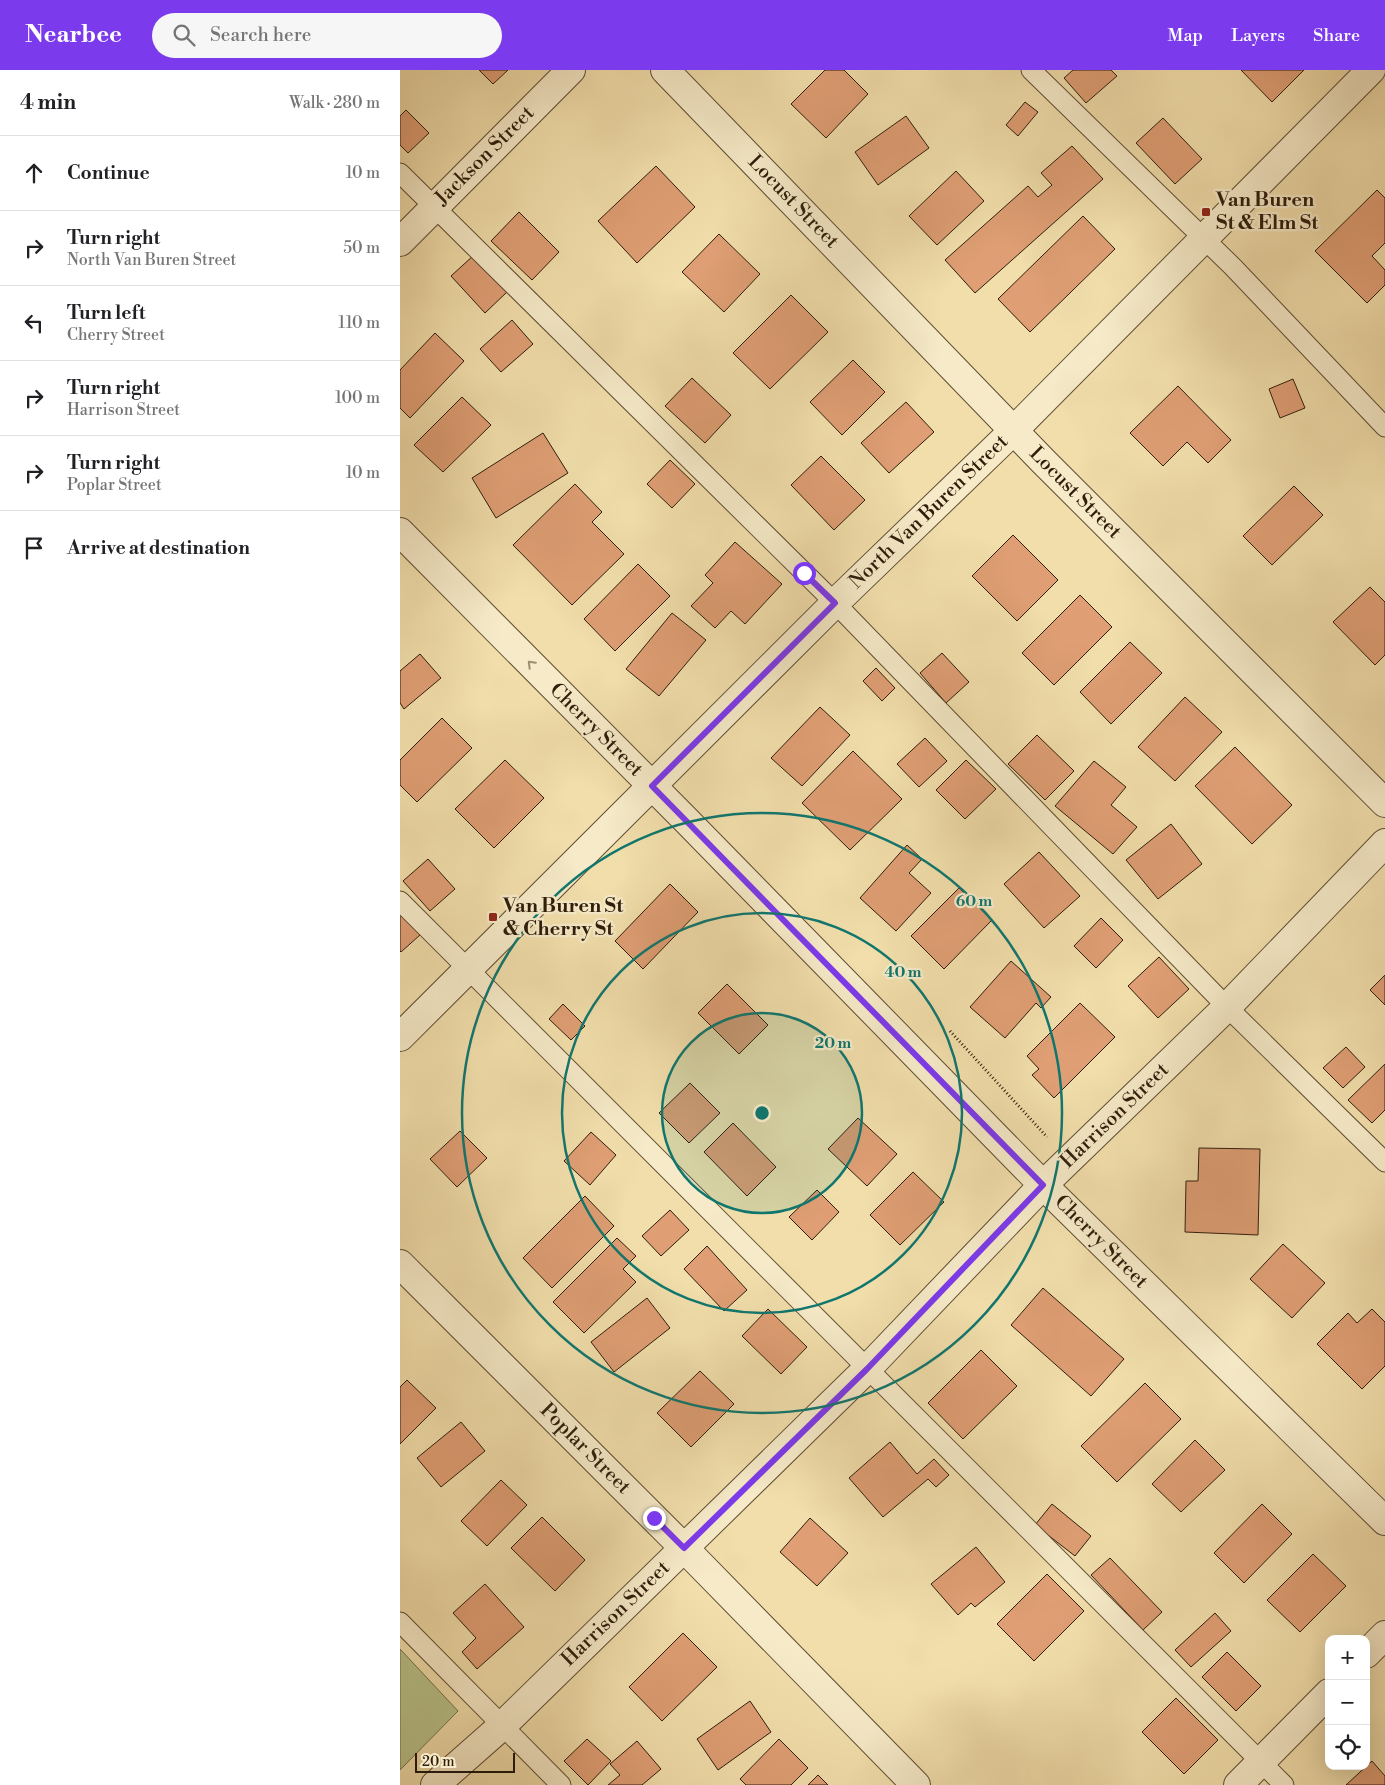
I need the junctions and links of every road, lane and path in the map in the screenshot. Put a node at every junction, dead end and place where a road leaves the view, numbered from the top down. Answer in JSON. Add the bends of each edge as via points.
{"nodes":[{"id":1,"x":571,"y":70,"type":"edge"},
{"id":2,"x":665,"y":70,"type":"edge"},
{"id":3,"x":1031,"y":70,"type":"edge"},
{"id":4,"x":1373,"y":70,"type":"edge"},
{"id":5,"x":1385,"y":79,"type":"edge"},
{"id":6,"x":400,"y":173,"type":"edge"},
{"id":7,"x":435,"y":207,"type":"junction"},
{"id":8,"x":1203,"y":238,"type":"junction"},
{"id":9,"x":400,"y":242,"type":"edge"},
{"id":10,"x":1385,"y":427,"type":"edge"},
{"id":11,"x":1013,"y":431,"type":"junction"},
{"id":12,"x":400,"y":532,"type":"edge"},
{"id":13,"x":835,"y":603,"type":"junction"},
{"id":14,"x":652,"y":786,"type":"junction"},
{"id":15,"x":1385,"y":803,"type":"edge"},
{"id":16,"x":1385,"y":843,"type":"edge"},
{"id":17,"x":400,"y":901,"type":"edge"},
{"id":18,"x":468,"y":968,"type":"junction"},
{"id":19,"x":1227,"y":1007,"type":"junction"},
{"id":20,"x":950,"y":1031,"type":"dead end"},
{"id":21,"x":400,"y":1037,"type":"edge"},
{"id":22,"x":1069,"y":1161,"type":"junction"},
{"id":23,"x":1385,"y":1162,"type":"edge"},
{"id":24,"x":1043,"y":1185,"type":"junction"},
{"id":25,"x":400,"y":1264,"type":"edge"},
{"id":26,"x":867,"y":1369,"type":"junction"},
{"id":27,"x":1385,"y":1521,"type":"edge"},
{"id":28,"x":684,"y":1548,"type":"junction"},
{"id":29,"x":400,"y":1622,"type":"edge"},
{"id":30,"x":1385,"y":1635,"type":"edge"},
{"id":31,"x":1370,"y":1650,"type":"edge"},
{"id":32,"x":1325,"y":1697,"type":"edge"},
{"id":33,"x":502,"y":1726,"type":"junction"},
{"id":34,"x":1261,"y":1762,"type":"junction"},
{"id":35,"x":435,"y":1785,"type":"edge"},
{"id":36,"x":561,"y":1785,"type":"edge"},
{"id":37,"x":916,"y":1785,"type":"edge"},
{"id":38,"x":1238,"y":1785,"type":"edge"},
{"id":39,"x":1284,"y":1785,"type":"edge"}],
"edges":[{"from":1,"to":7,"type":"street","name":"Jackson Street"},
{"from":2,"to":11,"type":"street","name":"Locust Street"},
{"from":3,"to":8,"type":"lane"},
{"from":4,"to":5,"type":"street"},
{"from":4,"to":8,"type":"street","name":"North Van Buren Street"},
{"from":6,"to":7,"type":"lane"},
{"from":7,"to":9,"type":"street","name":"Jackson Street"},
{"from":7,"to":13,"type":"lane"},
{"from":8,"to":10,"type":"lane"},
{"from":8,"to":11,"type":"street","name":"North Van Buren Street"},
{"from":11,"to":13,"type":"street","name":"North Van Buren Street"},
{"from":11,"to":15,"type":"street","name":"Locust Street"},
{"from":14,"to":12,"type":"street","name":"Cherry Street","one_way":true},
{"from":13,"to":14,"type":"street","name":"North Van Buren Street"},
{"from":13,"to":19,"type":"lane"},
{"from":14,"to":18,"type":"street","name":"North Van Buren Street"},
{"from":14,"to":24,"type":"street","name":"Cherry Street"},
{"from":16,"to":19,"type":"street","name":"Harrison Street"},
{"from":17,"to":18,"type":"lane"},
{"from":18,"to":21,"type":"street","name":"North Van Buren Street"},
{"from":18,"to":26,"type":"lane"},
{"from":19,"to":22,"type":"street","name":"Harrison Street"},
{"from":19,"to":23,"type":"lane"},
{"from":20,"to":22,"type":"path"},
{"from":22,"to":24,"type":"street","name":"Harrison Street"},
{"from":24,"to":26,"type":"street","name":"Harrison Street"},
{"from":24,"to":27,"type":"street","name":"Cherry Street"},
{"from":25,"to":28,"type":"street","name":"Poplar Street"},
{"from":26,"to":28,"type":"street","name":"Harrison Street"},
{"from":26,"to":34,"type":"lane"},
{"from":28,"to":33,"type":"street","name":"Harrison Street"},
{"from":28,"to":37,"type":"street","name":"Poplar Street"},
{"from":29,"to":33,"type":"lane"},
{"from":30,"to":31,"type":"street"},
{"from":32,"to":34,"type":"street"},
{"from":33,"to":35,"type":"street","name":"Harrison Street"},
{"from":33,"to":36,"type":"lane"},
{"from":34,"to":38,"type":"street"},
{"from":34,"to":39,"type":"lane"}]}
